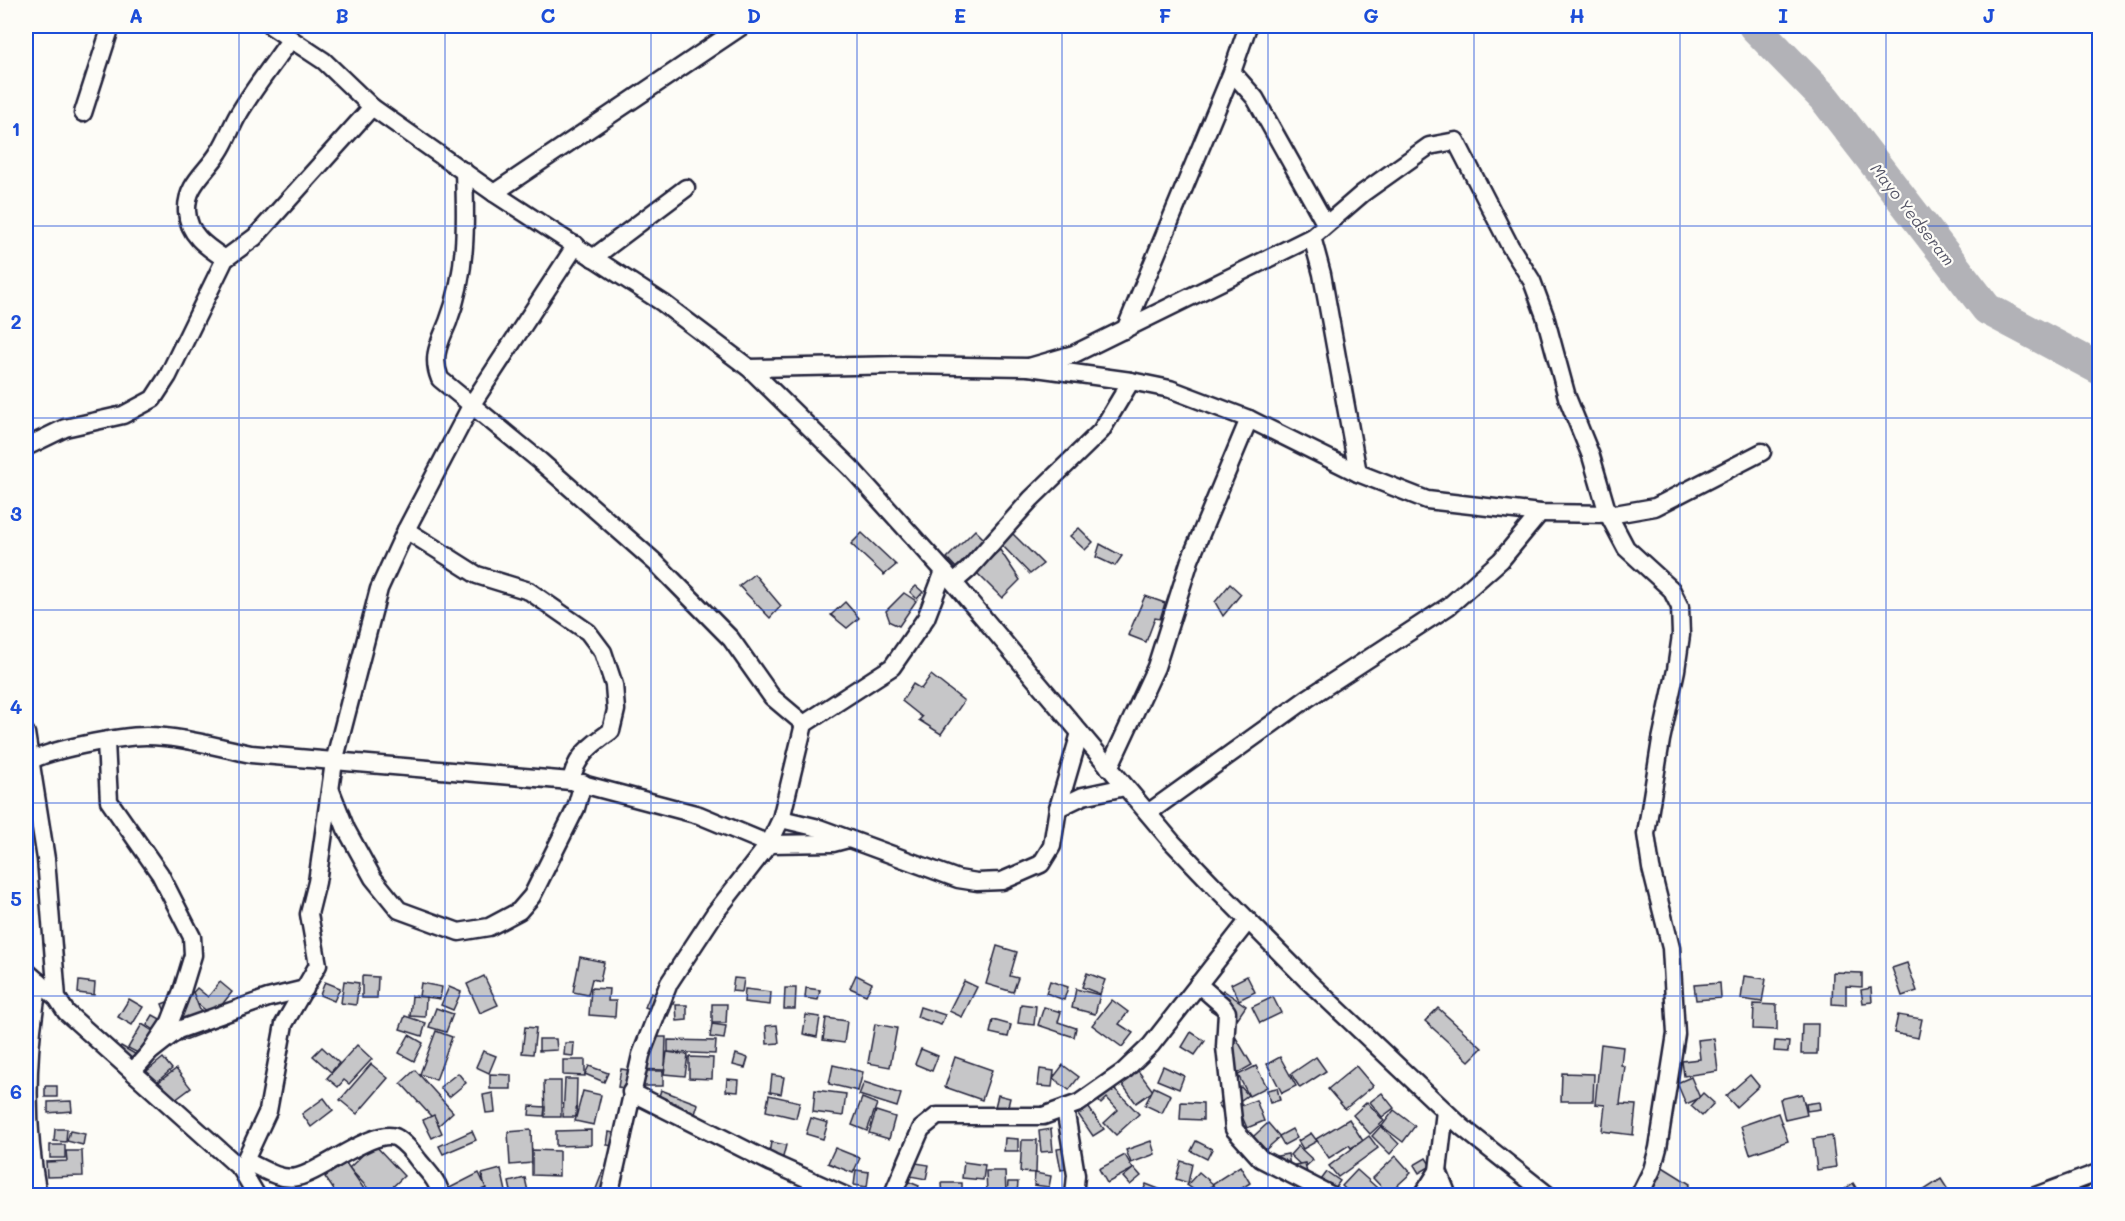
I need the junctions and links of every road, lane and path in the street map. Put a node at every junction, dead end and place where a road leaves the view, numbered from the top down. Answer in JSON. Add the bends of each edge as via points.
{"nodes":[{"id":1,"x":111,"y":26,"type":"edge"},
{"id":2,"x":271,"y":26,"type":"edge"},
{"id":3,"x":742,"y":26,"type":"edge"},
{"id":4,"x":1248,"y":26,"type":"edge"},
{"id":5,"x":291,"y":39,"type":"junction"},
{"id":6,"x":1232,"y":72,"type":"junction"},
{"id":7,"x":372,"y":107,"type":"junction"},
{"id":8,"x":83,"y":113,"type":"dead end"},
{"id":9,"x":464,"y":171,"type":"junction"},
{"id":10,"x":686,"y":188,"type":"dead end"},
{"id":11,"x":494,"y":193,"type":"junction"},
{"id":12,"x":1325,"y":223,"type":"junction"},
{"id":13,"x":1312,"y":237,"type":"junction"},
{"id":14,"x":576,"y":245,"type":"junction"},
{"id":15,"x":593,"y":258,"type":"junction"},
{"id":16,"x":225,"y":259,"type":"junction"},
{"id":17,"x":1125,"y":330,"type":"junction"},
{"id":18,"x":1029,"y":367,"type":"junction"},
{"id":19,"x":749,"y":368,"type":"junction"},
{"id":20,"x":1131,"y":381,"type":"junction"},
{"id":21,"x":472,"y":404,"type":"junction"},
{"id":22,"x":1249,"y":419,"type":"junction"},
{"id":23,"x":26,"y":447,"type":"edge"},
{"id":24,"x":1762,"y":452,"type":"dead end"},
{"id":25,"x":1358,"y":473,"type":"junction"},
{"id":26,"x":1540,"y":513,"type":"junction"},
{"id":27,"x":1608,"y":514,"type":"junction"},
{"id":28,"x":406,"y":530,"type":"junction"},
{"id":29,"x":949,"y":576,"type":"junction"},
{"id":30,"x":804,"y":724,"type":"junction"},
{"id":31,"x":26,"y":733,"type":"edge"},
{"id":32,"x":1080,"y":733,"type":"junction"},
{"id":33,"x":106,"y":742,"type":"junction"},
{"id":34,"x":28,"y":762,"type":"edge"},
{"id":35,"x":334,"y":762,"type":"junction"},
{"id":36,"x":1109,"y":768,"type":"junction"},
{"id":37,"x":577,"y":782,"type":"junction"},
{"id":38,"x":1125,"y":787,"type":"junction"},
{"id":39,"x":330,"y":790,"type":"junction"},
{"id":40,"x":1058,"y":808,"type":"junction"},
{"id":41,"x":1148,"y":813,"type":"junction"},
{"id":42,"x":781,"y":819,"type":"junction"},
{"id":43,"x":848,"y":839,"type":"junction"},
{"id":44,"x":769,"y":844,"type":"junction"},
{"id":45,"x":1248,"y":921,"type":"junction"},
{"id":46,"x":26,"y":970,"type":"edge"},
{"id":47,"x":39,"y":982,"type":"junction"},
{"id":48,"x":1198,"y":984,"type":"junction"},
{"id":49,"x":305,"y":989,"type":"junction"},
{"id":50,"x":57,"y":998,"type":"junction"},
{"id":51,"x":150,"y":1052,"type":"junction"},
{"id":52,"x":133,"y":1071,"type":"junction"},
{"id":53,"x":631,"y":1092,"type":"junction"},
{"id":54,"x":1065,"y":1108,"type":"junction"},
{"id":55,"x":1445,"y":1111,"type":"junction"},
{"id":56,"x":243,"y":1165,"type":"junction"},
{"id":57,"x":1438,"y":1171,"type":"junction"},
{"id":58,"x":2100,"y":1172,"type":"edge"},
{"id":59,"x":38,"y":1196,"type":"edge"},
{"id":60,"x":257,"y":1196,"type":"edge"},
{"id":61,"x":441,"y":1196,"type":"edge"},
{"id":62,"x":609,"y":1196,"type":"edge"},
{"id":63,"x":846,"y":1196,"type":"edge"},
{"id":64,"x":892,"y":1196,"type":"edge"},
{"id":65,"x":1074,"y":1196,"type":"edge"},
{"id":66,"x":1333,"y":1196,"type":"edge"},
{"id":67,"x":1422,"y":1196,"type":"edge"},
{"id":68,"x":1448,"y":1196,"type":"edge"},
{"id":69,"x":1549,"y":1196,"type":"edge"},
{"id":70,"x":1638,"y":1196,"type":"edge"},
{"id":71,"x":2036,"y":1196,"type":"edge"}],
"edges":[{"from":1,"to":8,"type":"street"},
{"from":2,"to":5,"type":"street"},
{"from":3,"to":11,"type":"street"},
{"from":4,"to":6,"type":"street"},
{"from":5,"to":7,"type":"street","via":[[324,61]]},
{"from":5,"to":16,"type":"street","via":[[238,116],[219,153],[196,179],[189,198],[191,230],[202,244]]},
{"from":6,"to":12,"type":"street","via":[[1255,98]]},
{"from":6,"to":17,"type":"street"},
{"from":7,"to":9,"type":"street"},
{"from":7,"to":16,"type":"street","via":[[255,237]]},
{"from":9,"to":11,"type":"street"},
{"from":9,"to":21,"type":"street","via":[[465,250],[457,293],[437,345],[435,366],[440,379]]},
{"from":10,"to":15,"type":"street"},
{"from":11,"to":14,"type":"street"},
{"from":12,"to":13,"type":"street"},
{"from":12,"to":27,"type":"street","via":[[1429,147],[1456,141],[1532,281]]},
{"from":13,"to":17,"type":"street"},
{"from":13,"to":25,"type":"street"},
{"from":14,"to":15,"type":"street"},
{"from":14,"to":21,"type":"street"},
{"from":15,"to":19,"type":"street","via":[[663,303]]},
{"from":16,"to":23,"type":"street","via":[[153,399],[123,415],[65,428]]},
{"from":17,"to":18,"type":"street","via":[[1074,354]]},
{"from":18,"to":19,"type":"street"},
{"from":18,"to":20,"type":"street"},
{"from":19,"to":29,"type":"street","via":[[851,468]]},
{"from":20,"to":22,"type":"street","via":[[1170,389]]},
{"from":20,"to":29,"type":"street","via":[[1101,431],[1046,483],[968,570]]},
{"from":21,"to":28,"type":"street"},
{"from":21,"to":30,"type":"street","via":[[656,563],[731,639],[772,697]]},
{"from":22,"to":25,"type":"street"},
{"from":22,"to":36,"type":"street","via":[[1190,560],[1156,667]]},
{"from":24,"to":27,"type":"street","via":[[1655,507]]},
{"from":25,"to":26,"type":"street","via":[[1427,500]]},
{"from":26,"to":27,"type":"street"},
{"from":26,"to":41,"type":"street","via":[[1501,560],[1449,606],[1308,698]]},
{"from":27,"to":70,"type":"street","via":[[1626,548],[1671,589],[1680,607],[1676,670],[1647,834],[1651,868],[1671,948],[1676,1035],[1658,1148]]},
{"from":28,"to":35,"type":"street","via":[[379,589]]},
{"from":28,"to":37,"type":"street","via":[[477,575],[529,591],[588,632],[603,652],[614,685],[616,710],[611,731],[583,752],[574,766]]},
{"from":29,"to":30,"type":"street","via":[[892,668]]},
{"from":29,"to":32,"type":"street"},
{"from":30,"to":42,"type":"street"},
{"from":31,"to":34,"type":"street"},
{"from":32,"to":36,"type":"street"},
{"from":32,"to":40,"type":"street"},
{"from":33,"to":34,"type":"street","via":[[68,748]]},
{"from":33,"to":35,"type":"street","via":[[146,736],[251,754]]},
{"from":33,"to":51,"type":"street","via":[[109,801],[160,874],[192,937],[193,955],[182,991],[170,1022]]},
{"from":34,"to":50,"type":"street","via":[[46,859]]},
{"from":35,"to":37,"type":"street"},
{"from":35,"to":39,"type":"street"},
{"from":36,"to":38,"type":"street"},
{"from":37,"to":39,"type":"street","via":[[576,808],[532,896],[519,911],[489,927],[459,932],[399,910],[373,878]]},
{"from":37,"to":44,"type":"street","via":[[699,815]]},
{"from":38,"to":40,"type":"street","via":[[1083,796]]},
{"from":38,"to":41,"type":"street"},
{"from":39,"to":49,"type":"street","via":[[309,914],[318,965]]},
{"from":40,"to":43,"type":"street","via":[[1052,846],[1041,864],[1002,881],[958,879]]},
{"from":41,"to":45,"type":"street"},
{"from":42,"to":43,"type":"street"},
{"from":42,"to":44,"type":"street"},
{"from":43,"to":44,"type":"street","via":[[833,843]]},
{"from":44,"to":53,"type":"street","via":[[715,913],[669,983]]},
{"from":45,"to":48,"type":"street"},
{"from":45,"to":55,"type":"street"},
{"from":46,"to":47,"type":"street"},
{"from":47,"to":50,"type":"street"},
{"from":47,"to":59,"type":"street","via":[[30,1029],[30,1118]]},
{"from":48,"to":54,"type":"street","via":[[1151,1045],[1123,1072],[1079,1103]]},
{"from":48,"to":66,"type":"street","via":[[1227,1012],[1225,1047],[1234,1129],[1261,1159]]},
{"from":49,"to":51,"type":"street","via":[[178,1030]]},
{"from":49,"to":56,"type":"street","via":[[284,1024],[268,1111]]},
{"from":50,"to":52,"type":"street","via":[[66,1012]]},
{"from":51,"to":52,"type":"street"},
{"from":52,"to":56,"type":"street"},
{"from":53,"to":62,"type":"street"},
{"from":53,"to":63,"type":"street"},
{"from":54,"to":64,"type":"street","via":[[1043,1116],[937,1116],[921,1129]]},
{"from":54,"to":65,"type":"street","via":[[1076,1175]]},
{"from":55,"to":57,"type":"street"},
{"from":55,"to":69,"type":"street"},
{"from":56,"to":60,"type":"street"},
{"from":56,"to":61,"type":"street","via":[[295,1178],[319,1170],[347,1151],[377,1138],[396,1137],[440,1187]]},
{"from":57,"to":67,"type":"street"},
{"from":57,"to":68,"type":"street"},
{"from":58,"to":71,"type":"street"}]}
